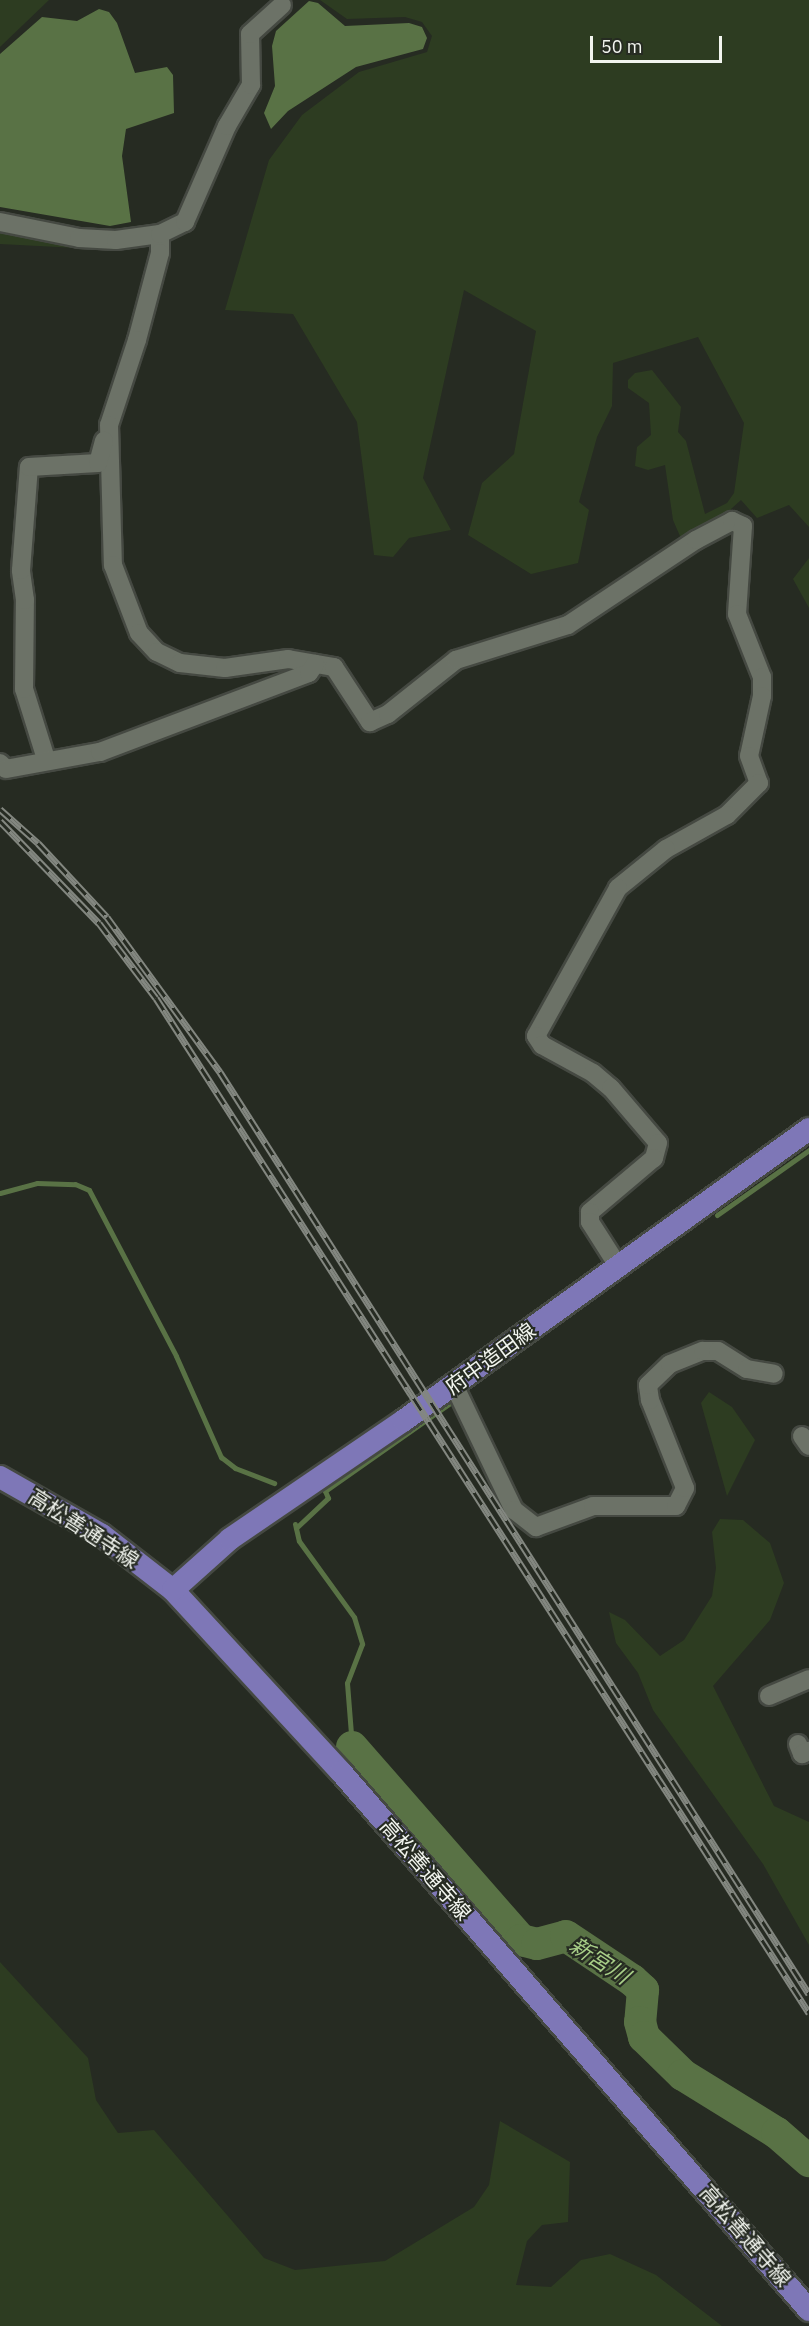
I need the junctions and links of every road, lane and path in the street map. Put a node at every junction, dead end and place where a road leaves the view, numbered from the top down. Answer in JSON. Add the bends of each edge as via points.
{"nodes":[{"id":1,"x":282,"y":5,"type":"dead end"},
{"id":2,"x":0,"y":222,"type":"edge"},
{"id":3,"x":160,"y":234,"type":"junction"},
{"id":4,"x":108,"y":425,"type":"junction"},
{"id":5,"x":315,"y":664,"type":"junction"},
{"id":6,"x":46,"y":759,"type":"junction"},
{"id":7,"x":0,"y":763,"type":"edge"},
{"id":8,"x":809,"y":1129,"type":"edge"},
{"id":9,"x":618,"y":1266,"type":"junction"},
{"id":10,"x":774,"y":1374,"type":"dead end"},
{"id":11,"x":454,"y":1385,"type":"junction"},
{"id":12,"x":0,"y":1477,"type":"edge"},
{"id":13,"x":173,"y":1590,"type":"junction"},
{"id":14,"x":809,"y":1679,"type":"edge"},
{"id":15,"x":769,"y":1696,"type":"dead end"},
{"id":16,"x":809,"y":2310,"type":"edge"}],
"edges":[{"from":1,"to":3,"type":"street","via":[[250,34],[251,85],[227,126],[185,222]]},
{"from":2,"to":3,"type":"street","via":[[79,238],[116,240]]},
{"from":3,"to":4,"type":"street","via":[[160,253],[137,340]]},
{"from":4,"to":5,"type":"street","via":[[112,565],[139,633],[157,652],[180,663],[225,668],[288,659]]},
{"from":4,"to":6,"type":"street","via":[[98,463],[29,468],[21,570],[25,600],[24,689]]},
{"from":5,"to":6,"type":"street","via":[[309,673],[100,752]]},
{"from":5,"to":9,"type":"street","via":[[334,667],[370,722],[387,714],[456,660],[568,625],[696,540],[732,521],[743,525],[737,614],[762,677],[762,696],[749,756],[759,783],[727,815],[666,849],[618,888],[536,1036],[542,1045],[593,1073],[611,1088],[658,1143],[654,1158],[590,1212],[590,1222]]},
{"from":6,"to":7,"type":"street","via":[[6,769]]},
{"from":8,"to":9,"type":"main road","name":"府中造田線"},
{"from":9,"to":11,"type":"main road","name":"府中造田線"},
{"from":10,"to":11,"type":"street","via":[[747,1369],[718,1351],[704,1351],[670,1364],[648,1385],[650,1400],[685,1488],[676,1506],[593,1506],[536,1527],[514,1510]]},
{"from":11,"to":13,"type":"main road","name":"府中造田線","via":[[230,1539]]},
{"from":12,"to":13,"type":"main road","name":"高松善通寺線","via":[[102,1535]]},
{"from":13,"to":16,"type":"main road","name":"高松善通寺線","via":[[340,1772]]},
{"from":14,"to":15,"type":"street"}]}
